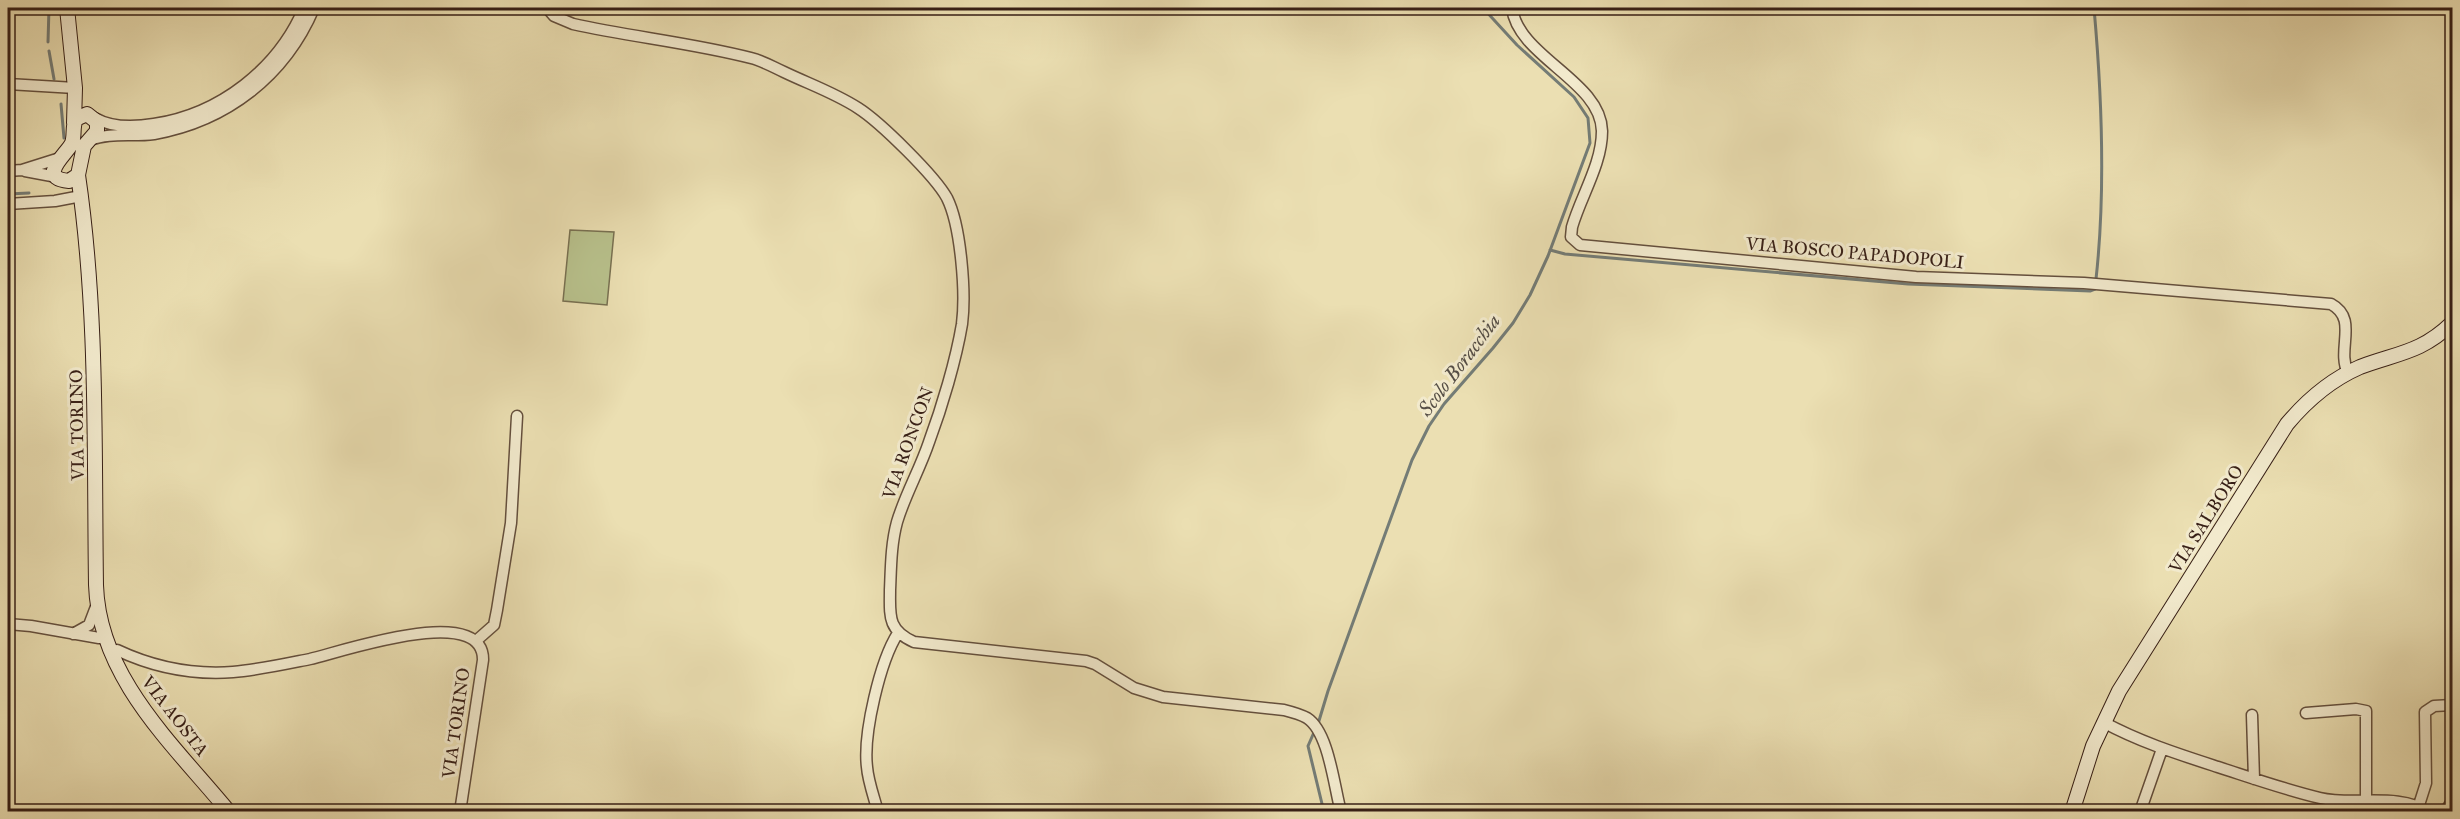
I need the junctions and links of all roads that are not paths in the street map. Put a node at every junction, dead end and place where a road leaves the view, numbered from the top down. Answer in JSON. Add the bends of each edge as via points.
{"nodes":[{"id":1,"x":67,"y":8,"type":"edge"},
{"id":2,"x":304,"y":8,"type":"edge"},
{"id":3,"x":314,"y":8,"type":"edge"},
{"id":4,"x":547,"y":8,"type":"edge"},
{"id":5,"x":1512,"y":8,"type":"edge"},
{"id":6,"x":8,"y":84,"type":"edge"},
{"id":7,"x":75,"y":88,"type":"junction"},
{"id":8,"x":93,"y":117,"type":"junction"},
{"id":9,"x":74,"y":123,"type":"junction"},
{"id":10,"x":89,"y":140,"type":"junction"},
{"id":11,"x":60,"y":158,"type":"junction"},
{"id":12,"x":22,"y":170,"type":"junction"},
{"id":13,"x":8,"y":171,"type":"edge"},
{"id":14,"x":78,"y":175,"type":"junction"},
{"id":15,"x":61,"y":179,"type":"junction"},
{"id":16,"x":76,"y":197,"type":"junction"},
{"id":17,"x":8,"y":204,"type":"edge"},
{"id":18,"x":84,"y":212,"type":"junction"},
{"id":19,"x":2452,"y":323,"type":"edge"},
{"id":20,"x":2348,"y":373,"type":"junction"},
{"id":21,"x":517,"y":416,"type":"dead end"},
{"id":22,"x":97,"y":604,"type":"junction"},
{"id":23,"x":8,"y":624,"type":"edge"},
{"id":24,"x":898,"y":633,"type":"junction"},
{"id":25,"x":70,"y":634,"type":"junction"},
{"id":26,"x":105,"y":637,"type":"junction"},
{"id":27,"x":477,"y":640,"type":"junction"},
{"id":28,"x":110,"y":652,"type":"junction"},
{"id":29,"x":2452,"y":705,"type":"edge"},
{"id":30,"x":2306,"y":713,"type":"dead end"},
{"id":31,"x":2252,"y":715,"type":"dead end"},
{"id":32,"x":2103,"y":722,"type":"junction"},
{"id":33,"x":2162,"y":749,"type":"junction"},
{"id":34,"x":2254,"y":779,"type":"junction"},
{"id":35,"x":2452,"y":801,"type":"edge"},
{"id":36,"x":2366,"y":802,"type":"junction"},
{"id":37,"x":2423,"y":808,"type":"edge"},
{"id":38,"x":229,"y":812,"type":"edge"},
{"id":39,"x":460,"y":812,"type":"edge"},
{"id":40,"x":878,"y":812,"type":"edge"},
{"id":41,"x":1341,"y":812,"type":"edge"},
{"id":42,"x":2072,"y":812,"type":"edge"},
{"id":43,"x":2140,"y":812,"type":"edge"},
{"id":44,"x":2445,"y":812,"type":"edge"}],
"edges":[{"from":1,"to":7,"type":"street"},
{"from":2,"to":8,"type":"street","via":[[284,44],[258,74],[230,97],[165,123],[125,126],[103,123]]},
{"from":3,"to":10,"type":"street","via":[[291,50],[265,80],[233,105],[210,118],[167,131]]},
{"from":4,"to":24,"type":"street","name":"VIA RONCON","via":[[554,16],[573,24],[753,58],[838,97],[881,125],[947,199],[960,255],[963,312],[931,436],[896,525],[890,620]]},
{"from":5,"to":20,"type":"street","name":"VIA BOSCO PAPADOPOLI","via":[[1515,22],[1525,36],[1584,93],[1599,117],[1602,128],[1596,162],[1572,227],[1571,237],[1580,245],[1916,277],[2084,283],[2331,304],[2345,316],[2343,356]]},
{"from":6,"to":7,"type":"street"},
{"from":7,"to":8,"type":"street"},
{"from":7,"to":9,"type":"street"},
{"from":8,"to":9,"type":"street","via":[[79,116]]},
{"from":8,"to":10,"type":"street","via":[[97,131]]},
{"from":9,"to":11,"type":"street","via":[[74,140]]},
{"from":10,"to":14,"type":"street","via":[[82,150]]},
{"from":11,"to":12,"type":"street"},
{"from":11,"to":15,"type":"street","via":[[55,165]]},
{"from":12,"to":13,"type":"street"},
{"from":12,"to":15,"type":"street"},
{"from":14,"to":15,"type":"street","via":[[73,180]]},
{"from":14,"to":18,"type":"street","name":"VIA TORINO"},
{"from":15,"to":16,"type":"street","name":"VIA TORINO"},
{"from":16,"to":17,"type":"street"},
{"from":16,"to":18,"type":"street","name":"VIA TORINO"},
{"from":18,"to":22,"type":"street","name":"VIA TORINO","via":[[94,338]]},
{"from":19,"to":20,"type":"street","name":"VIA SALBORO","via":[[2423,346]]},
{"from":20,"to":32,"type":"street","name":"VIA SALBORO","via":[[2323,388],[2287,424]]},
{"from":21,"to":27,"type":"street","via":[[512,514],[497,610],[494,625]]},
{"from":22,"to":25,"type":"street","via":[[89,625]]},
{"from":22,"to":26,"type":"street","name":"VIA TORINO"},
{"from":23,"to":25,"type":"street"},
{"from":24,"to":40,"type":"street","via":[[889,648],[867,738],[867,768]]},
{"from":24,"to":41,"type":"street","via":[[914,642],[1076,658],[1163,697],[1284,710],[1307,718],[1316,728]]},
{"from":25,"to":26,"type":"street"},
{"from":26,"to":28,"type":"street","name":"VIA AOSTA"},
{"from":27,"to":28,"type":"street","via":[[453,633],[418,633],[232,672],[180,670],[117,650]]},
{"from":27,"to":39,"type":"street","name":"VIA TORINO","via":[[483,660]]},
{"from":28,"to":38,"type":"street","name":"VIA AOSTA","via":[[141,706]]},
{"from":29,"to":37,"type":"street","via":[[2434,706],[2426,712]]},
{"from":30,"to":36,"type":"street","via":[[2366,711]]},
{"from":31,"to":34,"type":"street"},
{"from":32,"to":33,"type":"street"},
{"from":32,"to":42,"type":"street","name":"VIA SALBORO"},
{"from":33,"to":34,"type":"street"},
{"from":33,"to":43,"type":"street"},
{"from":34,"to":36,"type":"street","via":[[2321,798]]},
{"from":35,"to":44,"type":"street"},
{"from":36,"to":37,"type":"street","via":[[2408,802]]}]}
